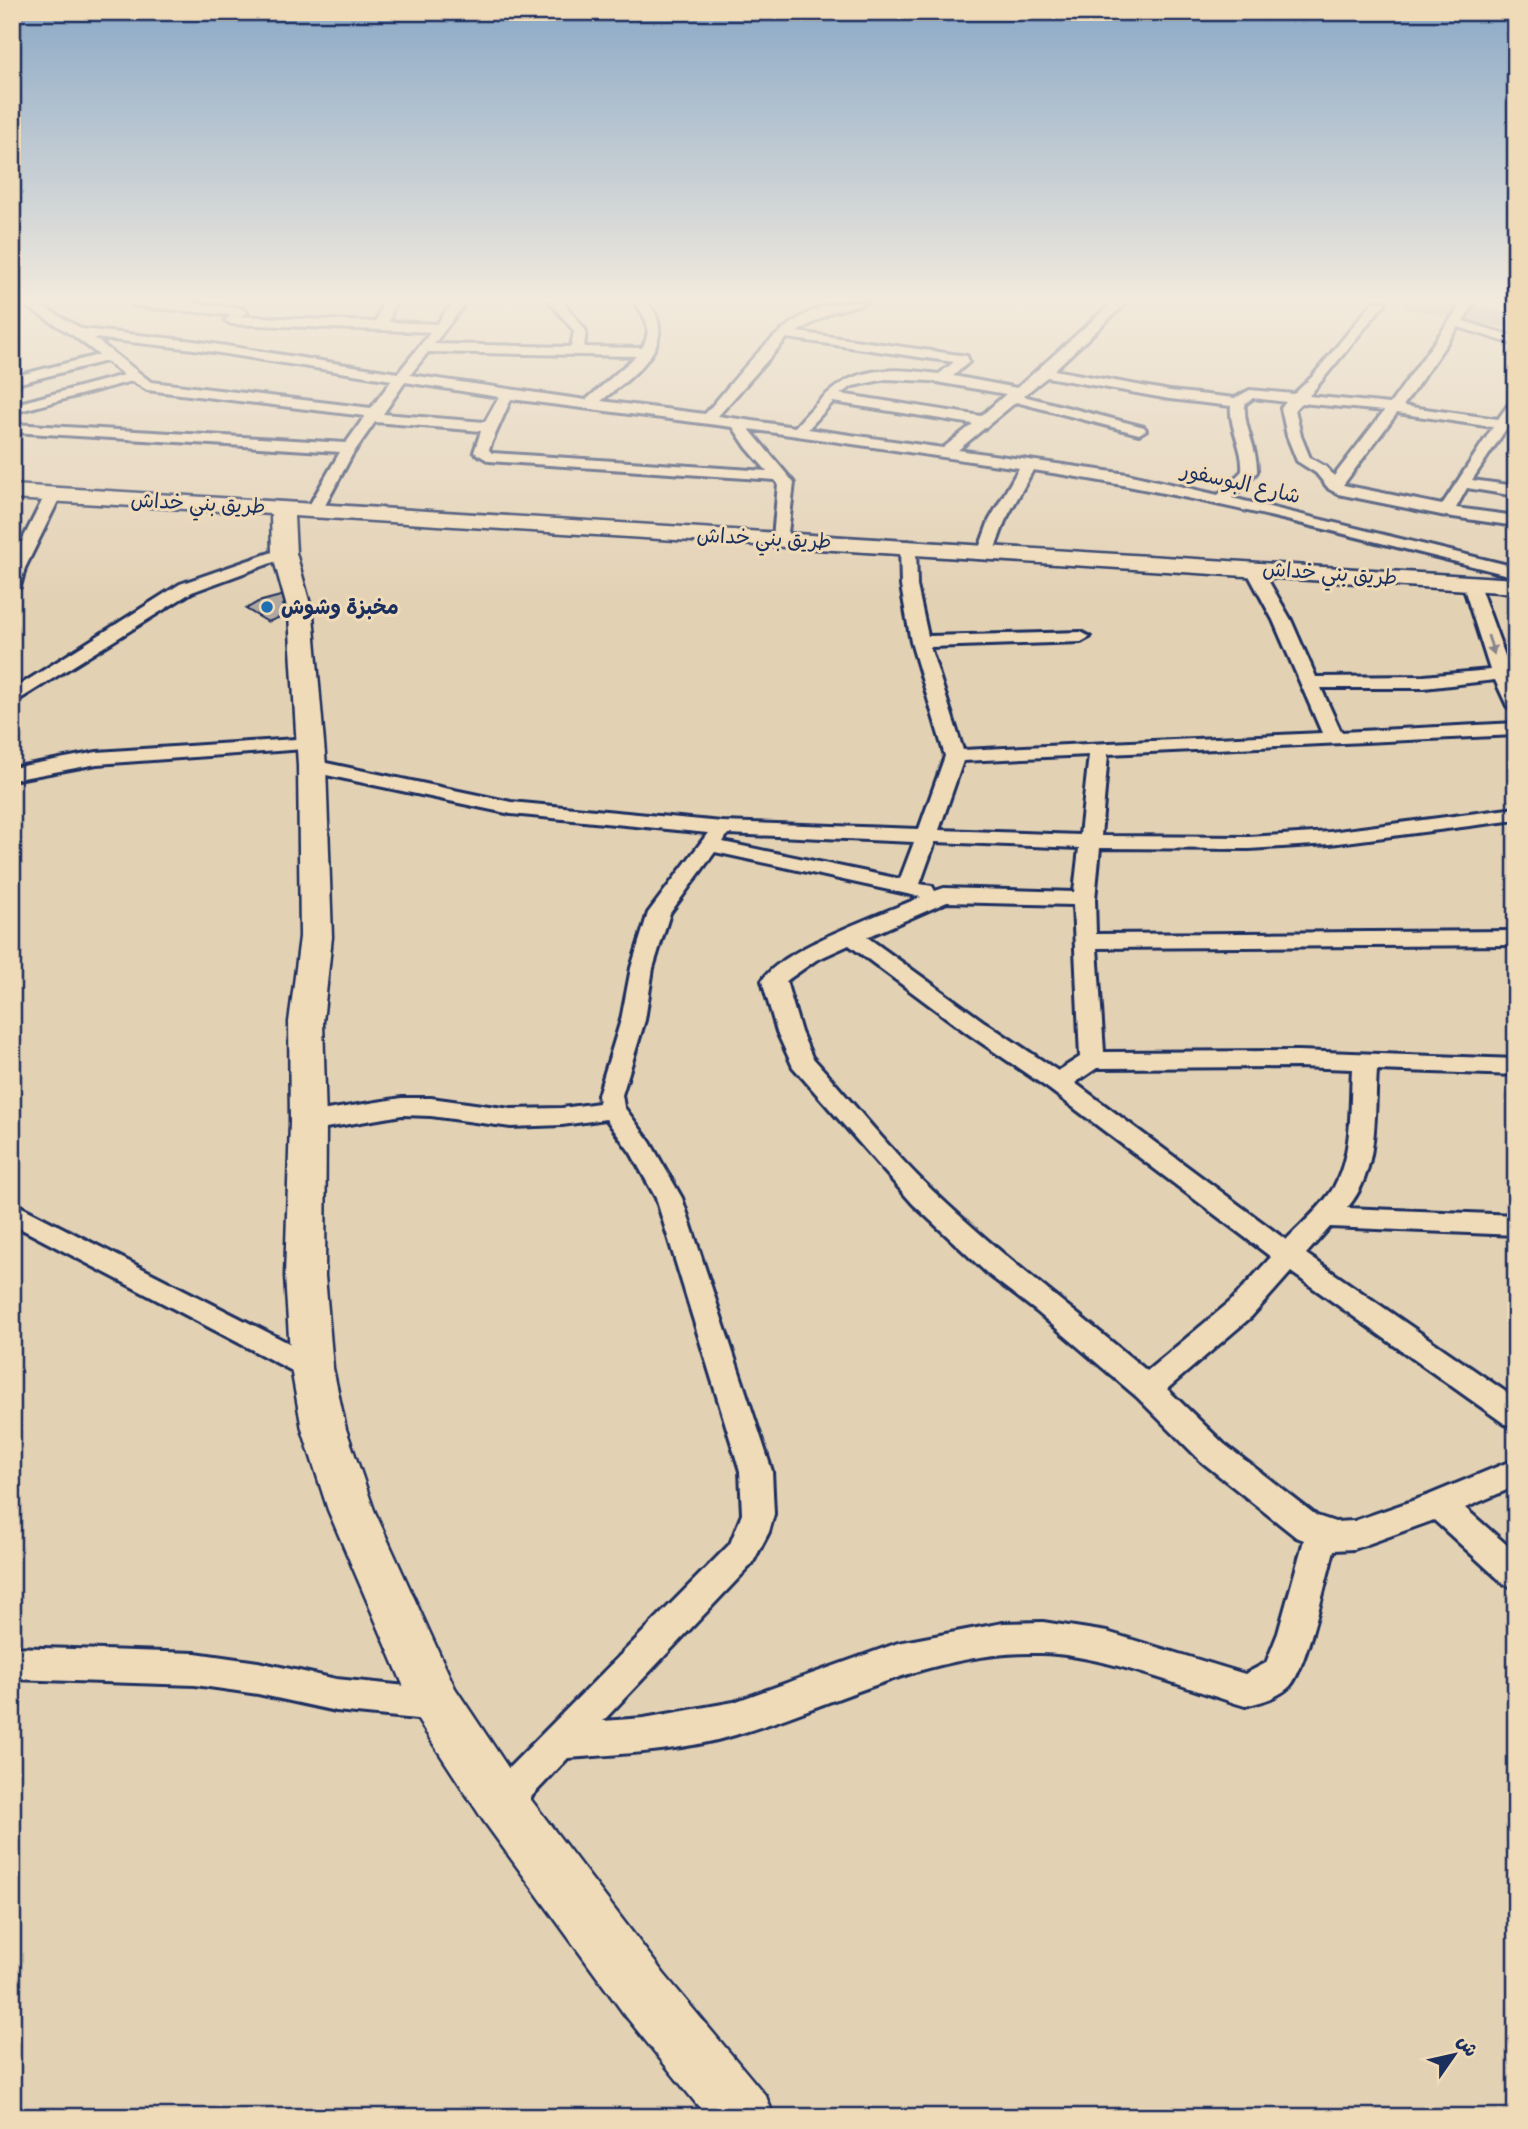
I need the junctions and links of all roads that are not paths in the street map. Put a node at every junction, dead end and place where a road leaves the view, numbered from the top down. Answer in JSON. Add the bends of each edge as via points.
{"nodes":[{"id":1,"x":40,"y":401,"type":"edge"},
{"id":2,"x":263,"y":401,"type":"edge"},
{"id":3,"x":384,"y":401,"type":"edge"},
{"id":4,"x":503,"y":401,"type":"edge"},
{"id":5,"x":602,"y":401,"type":"edge"},
{"id":6,"x":724,"y":401,"type":"edge"},
{"id":7,"x":826,"y":401,"type":"edge"},
{"id":8,"x":858,"y":401,"type":"edge"},
{"id":9,"x":1007,"y":401,"type":"edge"},
{"id":10,"x":1038,"y":401,"type":"edge"},
{"id":11,"x":1218,"y":401,"type":"edge"},
{"id":12,"x":1242,"y":401,"type":"edge"},
{"id":13,"x":1293,"y":401,"type":"edge"},
{"id":14,"x":1329,"y":401,"type":"edge"},
{"id":15,"x":1397,"y":401,"type":"edge"},
{"id":16,"x":1238,"y":404,"type":"junction"},
{"id":17,"x":1516,"y":404,"type":"edge"},
{"id":18,"x":1391,"y":408,"type":"junction"},
{"id":19,"x":12,"y":409,"type":"edge"},
{"id":20,"x":374,"y":415,"type":"junction"},
{"id":21,"x":708,"y":419,"type":"junction"},
{"id":22,"x":983,"y":421,"type":"junction"},
{"id":23,"x":738,"y":423,"type":"junction"},
{"id":24,"x":1509,"y":425,"type":"edge"},
{"id":25,"x":489,"y":427,"type":"junction"},
{"id":26,"x":12,"y":428,"type":"edge"},
{"id":27,"x":1139,"y":430,"type":"dead end"},
{"id":28,"x":798,"y":432,"type":"junction"},
{"id":29,"x":352,"y":448,"type":"junction"},
{"id":30,"x":947,"y":452,"type":"junction"},
{"id":31,"x":1029,"y":464,"type":"junction"},
{"id":32,"x":781,"y":476,"type":"junction"},
{"id":33,"x":1462,"y":483,"type":"junction"},
{"id":34,"x":1334,"y":486,"type":"junction"},
{"id":35,"x":1516,"y":491,"type":"edge"},
{"id":36,"x":12,"y":492,"type":"edge"},
{"id":37,"x":52,"y":495,"type":"junction"},
{"id":38,"x":1222,"y":500,"type":"junction"},
{"id":39,"x":298,"y":510,"type":"junction"},
{"id":40,"x":1446,"y":511,"type":"junction"},
{"id":41,"x":1516,"y":521,"type":"edge"},
{"id":42,"x":780,"y":538,"type":"junction"},
{"id":43,"x":908,"y":546,"type":"junction"},
{"id":44,"x":986,"y":551,"type":"junction"},
{"id":45,"x":284,"y":553,"type":"junction"},
{"id":46,"x":15,"y":568,"type":"edge"},
{"id":47,"x":1253,"y":568,"type":"junction"},
{"id":48,"x":1516,"y":572,"type":"edge"},
{"id":49,"x":1470,"y":582,"type":"junction"},
{"id":50,"x":1516,"y":586,"type":"edge"},
{"id":51,"x":12,"y":587,"type":"edge"},
{"id":52,"x":1081,"y":637,"type":"dead end"},
{"id":53,"x":920,"y":642,"type":"junction"},
{"id":54,"x":1500,"y":674,"type":"junction"},
{"id":55,"x":1312,"y":683,"type":"junction"},
{"id":56,"x":12,"y":698,"type":"edge"},
{"id":57,"x":1516,"y":706,"type":"edge"},
{"id":58,"x":1516,"y":729,"type":"edge"},
{"id":59,"x":1334,"y":738,"type":"junction"},
{"id":60,"x":1098,"y":749,"type":"junction"},
{"id":61,"x":312,"y":755,"type":"junction"},
{"id":62,"x":955,"y":756,"type":"junction"},
{"id":63,"x":12,"y":774,"type":"edge"},
{"id":64,"x":1516,"y":814,"type":"edge"},
{"id":65,"x":929,"y":834,"type":"junction"},
{"id":66,"x":715,"y":837,"type":"junction"},
{"id":67,"x":1091,"y":842,"type":"junction"},
{"id":68,"x":908,"y":888,"type":"junction"},
{"id":69,"x":944,"y":895,"type":"junction"},
{"id":70,"x":1084,"y":899,"type":"junction"},
{"id":71,"x":852,"y":936,"type":"junction"},
{"id":72,"x":1516,"y":938,"type":"edge"},
{"id":73,"x":1085,"y":941,"type":"junction"},
{"id":74,"x":1092,"y":1060,"type":"junction"},
{"id":75,"x":1365,"y":1063,"type":"junction"},
{"id":76,"x":1516,"y":1067,"type":"edge"},
{"id":77,"x":1058,"y":1083,"type":"junction"},
{"id":78,"x":612,"y":1109,"type":"junction"},
{"id":79,"x":308,"y":1122,"type":"junction"},
{"id":80,"x":12,"y":1212,"type":"edge"},
{"id":81,"x":1326,"y":1217,"type":"junction"},
{"id":82,"x":1516,"y":1225,"type":"edge"},
{"id":83,"x":1288,"y":1256,"type":"junction"},
{"id":84,"x":312,"y":1368,"type":"junction"},
{"id":85,"x":1147,"y":1388,"type":"junction"},
{"id":86,"x":1516,"y":1415,"type":"edge"},
{"id":87,"x":1516,"y":1472,"type":"edge"},
{"id":88,"x":1439,"y":1505,"type":"junction"},
{"id":89,"x":1322,"y":1534,"type":"junction"},
{"id":90,"x":1516,"y":1574,"type":"edge"},
{"id":91,"x":12,"y":1663,"type":"edge"},
{"id":92,"x":438,"y":1705,"type":"junction"},
{"id":93,"x":559,"y":1742,"type":"junction"},
{"id":94,"x":501,"y":1802,"type":"junction"},
{"id":95,"x":745,"y":2117,"type":"edge"}],
"edges":[{"from":1,"to":19,"type":"street"},
{"from":2,"to":20,"type":"street"},
{"from":3,"to":20,"type":"street"},
{"from":4,"to":25,"type":"street"},
{"from":5,"to":21,"type":"street","name":"شارع البوسفور"},
{"from":6,"to":21,"type":"street"},
{"from":7,"to":28,"type":"street"},
{"from":8,"to":22,"type":"street"},
{"from":9,"to":22,"type":"street"},
{"from":10,"to":27,"type":"street"},
{"from":11,"to":16,"type":"street"},
{"from":12,"to":16,"type":"street"},
{"from":13,"to":34,"type":"street","via":[[1288,412],[1300,453]]},
{"from":14,"to":18,"type":"street"},
{"from":15,"to":18,"type":"street"},
{"from":16,"to":38,"type":"street","via":[[1236,422],[1251,466]]},
{"from":17,"to":24,"type":"street"},
{"from":18,"to":24,"type":"street"},
{"from":18,"to":34,"type":"street"},
{"from":20,"to":25,"type":"street"},
{"from":20,"to":29,"type":"street"},
{"from":21,"to":23,"type":"street","name":"شارع البوسفور"},
{"from":22,"to":30,"type":"street"},
{"from":23,"to":28,"type":"street","name":"شارع البوسفور"},
{"from":23,"to":32,"type":"street"},
{"from":24,"to":33,"type":"street"},
{"from":25,"to":32,"type":"street","via":[[481,452],[489,457]]},
{"from":26,"to":29,"type":"street"},
{"from":28,"to":30,"type":"street","name":"شارع البوسفور"},
{"from":29,"to":39,"type":"street","via":[[324,489]]},
{"from":30,"to":31,"type":"street","name":"شارع البوسفور"},
{"from":31,"to":38,"type":"street","name":"شارع البوسفور"},
{"from":31,"to":44,"type":"street"},
{"from":32,"to":42,"type":"street","via":[[786,488]]},
{"from":33,"to":35,"type":"street"},
{"from":33,"to":40,"type":"street"},
{"from":34,"to":40,"type":"street"},
{"from":36,"to":37,"type":"street","name":"طريق بني خداش"},
{"from":37,"to":39,"type":"street","name":"طريق بني خداش"},
{"from":37,"to":46,"type":"street"},
{"from":38,"to":48,"type":"street","name":"شارع البوسفور"},
{"from":39,"to":42,"type":"street","name":"طريق بني خداش"},
{"from":39,"to":45,"type":"street","via":[[281,533]]},
{"from":40,"to":41,"type":"street"},
{"from":42,"to":43,"type":"street","name":"طريق بني خداش"},
{"from":43,"to":44,"type":"street","name":"طريق بني خداش"},
{"from":43,"to":53,"type":"street","via":[[909,586]]},
{"from":44,"to":47,"type":"street","name":"طريق بني خداش"},
{"from":45,"to":56,"type":"street","via":[[186,588]]},
{"from":45,"to":61,"type":"street","via":[[301,615]]},
{"from":46,"to":51,"type":"street"},
{"from":47,"to":49,"type":"street","name":"طريق بني خداش"},
{"from":47,"to":55,"type":"street"},
{"from":49,"to":50,"type":"street","name":"طريق بني خداش"},
{"from":49,"to":54,"type":"street","one_way":true},
{"from":52,"to":53,"type":"street"},
{"from":53,"to":62,"type":"street"},
{"from":54,"to":55,"type":"street","via":[[1424,682]]},
{"from":54,"to":57,"type":"street"},
{"from":55,"to":59,"type":"street"},
{"from":58,"to":59,"type":"street"},
{"from":59,"to":60,"type":"street"},
{"from":60,"to":62,"type":"street"},
{"from":60,"to":67,"type":"street"},
{"from":61,"to":63,"type":"street","via":[[97,758]]},
{"from":61,"to":66,"type":"street","via":[[511,808]]},
{"from":61,"to":79,"type":"street","via":[[316,937],[306,1022]]},
{"from":62,"to":65,"type":"street"},
{"from":64,"to":67,"type":"street","via":[[1330,838]]},
{"from":65,"to":66,"type":"street"},
{"from":65,"to":67,"type":"street"},
{"from":65,"to":68,"type":"street"},
{"from":66,"to":68,"type":"street"},
{"from":66,"to":78,"type":"street","via":[[667,901],[652,931],[633,1020],[610,1096]]},
{"from":67,"to":70,"type":"street"},
{"from":68,"to":69,"type":"street"},
{"from":69,"to":70,"type":"street"},
{"from":69,"to":71,"type":"street"},
{"from":70,"to":73,"type":"street"},
{"from":71,"to":77,"type":"street"},
{"from":71,"to":85,"type":"street","via":[[808,955],[774,981],[781,1012],[802,1061],[922,1197],[999,1268]]},
{"from":72,"to":73,"type":"street"},
{"from":73,"to":74,"type":"street"},
{"from":74,"to":75,"type":"street"},
{"from":74,"to":77,"type":"street"},
{"from":75,"to":76,"type":"street"},
{"from":75,"to":81,"type":"street","via":[[1358,1161],[1344,1194]]},
{"from":77,"to":83,"type":"street"},
{"from":78,"to":79,"type":"street","via":[[579,1116],[516,1118],[410,1105]]},
{"from":78,"to":93,"type":"street","via":[[669,1198],[756,1471],[757,1526],[741,1554]]},
{"from":79,"to":84,"type":"street","via":[[305,1276]]},
{"from":80,"to":84,"type":"street"},
{"from":81,"to":82,"type":"street"},
{"from":81,"to":83,"type":"street"},
{"from":83,"to":85,"type":"street","via":[[1241,1309]]},
{"from":83,"to":86,"type":"street"},
{"from":84,"to":92,"type":"street","via":[[324,1429],[351,1510]]},
{"from":85,"to":89,"type":"street","via":[[1213,1453]]},
{"from":87,"to":88,"type":"street"},
{"from":88,"to":89,"type":"street","via":[[1354,1535]]},
{"from":88,"to":90,"type":"street"},
{"from":89,"to":93,"type":"street","via":[[1279,1674],[1261,1686],[1245,1690],[1107,1648],[1043,1637],[1003,1638],[898,1659],[734,1720],[644,1735]]},
{"from":91,"to":92,"type":"street","via":[[195,1669],[336,1695]]},
{"from":92,"to":94,"type":"street"},
{"from":93,"to":94,"type":"street"},
{"from":94,"to":95,"type":"street","via":[[644,1994]]}]}
